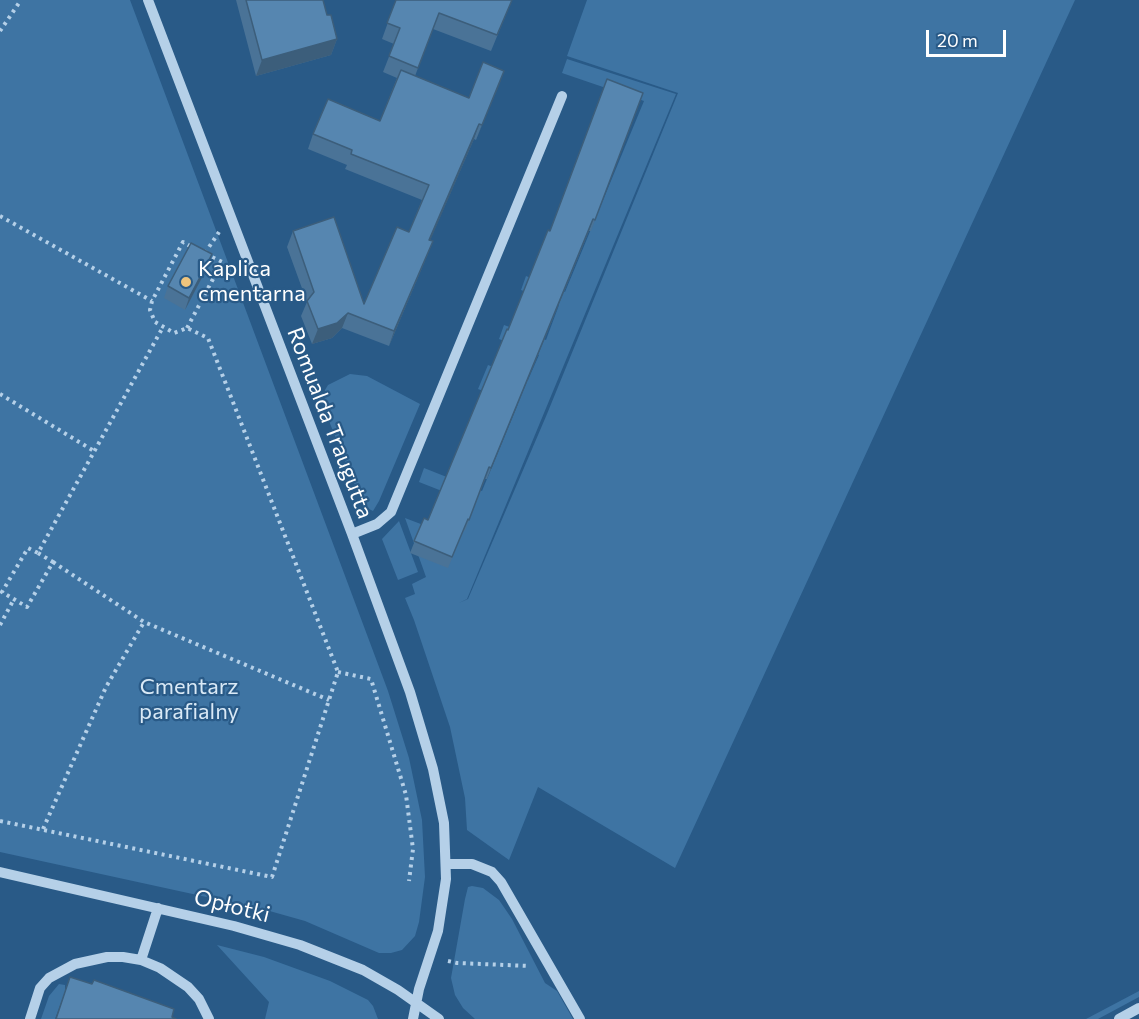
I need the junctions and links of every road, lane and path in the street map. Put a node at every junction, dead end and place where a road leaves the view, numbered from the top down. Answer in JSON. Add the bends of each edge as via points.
{"nodes":[{"id":1,"x":21,"y":0,"type":"edge"},
{"id":2,"x":148,"y":0,"type":"edge"},
{"id":3,"x":0,"y":31,"type":"edge"},
{"id":4,"x":562,"y":96,"type":"dead end"},
{"id":5,"x":0,"y":216,"type":"edge"},
{"id":6,"x":217,"y":232,"type":"dead end"},
{"id":7,"x":205,"y":254,"type":"junction"},
{"id":8,"x":152,"y":301,"type":"junction"},
{"id":9,"x":163,"y":327,"type":"junction"},
{"id":10,"x":187,"y":328,"type":"junction"},
{"id":11,"x":0,"y":394,"type":"edge"},
{"id":12,"x":94,"y":452,"type":"junction"},
{"id":13,"x":352,"y":534,"type":"junction"},
{"id":14,"x":38,"y":553,"type":"junction"},
{"id":15,"x":53,"y":562,"type":"junction"},
{"id":16,"x":14,"y":599,"type":"junction"},
{"id":17,"x":144,"y":622,"type":"junction"},
{"id":18,"x":0,"y":625,"type":"edge"},
{"id":19,"x":338,"y":672,"type":"junction"},
{"id":20,"x":329,"y":700,"type":"junction"},
{"id":21,"x":0,"y":821,"type":"edge"},
{"id":22,"x":43,"y":830,"type":"junction"},
{"id":23,"x":447,"y":864,"type":"junction"},
{"id":24,"x":0,"y":872,"type":"edge"},
{"id":25,"x":409,"y":881,"type":"dead end"},
{"id":26,"x":158,"y":908,"type":"junction"},
{"id":27,"x":141,"y":960,"type":"junction"},
{"id":28,"x":448,"y":961,"type":"dead end"},
{"id":29,"x":548,"y":963,"type":"junction"},
{"id":30,"x":415,"y":1002,"type":"junction"},
{"id":31,"x":1139,"y":1008,"type":"edge"},
{"id":32,"x":30,"y":1019,"type":"edge"},
{"id":33,"x":210,"y":1019,"type":"edge"},
{"id":34,"x":413,"y":1019,"type":"edge"},
{"id":35,"x":439,"y":1019,"type":"edge"},
{"id":36,"x":580,"y":1019,"type":"edge"},
{"id":37,"x":1119,"y":1019,"type":"edge"}],
"edges":[{"from":1,"to":3,"type":"path"},
{"from":2,"to":13,"type":"street","name":"Romualda Traugutta"},
{"from":4,"to":13,"type":"street","via":[[391,512],[377,524]]},
{"from":5,"to":8,"type":"path"},
{"from":6,"to":7,"type":"path"},
{"from":7,"to":8,"type":"path","via":[[183,242]]},
{"from":7,"to":10,"type":"path","via":[[222,262]]},
{"from":8,"to":9,"type":"path","via":[[150,310],[155,322]]},
{"from":9,"to":10,"type":"path","via":[[174,333]]},
{"from":9,"to":12,"type":"path"},
{"from":10,"to":19,"type":"path","via":[[208,338]]},
{"from":11,"to":12,"type":"path"},
{"from":12,"to":14,"type":"path"},
{"from":13,"to":23,"type":"street","name":"Romualda Traugutta","via":[[426,739],[440,796]]},
{"from":14,"to":15,"type":"path"},
{"from":14,"to":16,"type":"path","via":[[28,548],[2,592]]},
{"from":15,"to":16,"type":"path","via":[[27,607]]},
{"from":15,"to":17,"type":"path"},
{"from":16,"to":18,"type":"path"},
{"from":17,"to":20,"type":"path"},
{"from":17,"to":22,"type":"path","via":[[106,687]]},
{"from":19,"to":20,"type":"path"},
{"from":19,"to":25,"type":"path","via":[[371,679],[406,795],[413,849]]},
{"from":20,"to":22,"type":"path","via":[[272,877]]},
{"from":21,"to":22,"type":"path"},
{"from":23,"to":29,"type":"street","via":[[472,864],[492,873],[508,893]]},
{"from":23,"to":30,"type":"street","name":"Romualda Traugutta","via":[[438,931]]},
{"from":24,"to":26,"type":"street","name":"Opłotki"},
{"from":26,"to":27,"type":"street"},
{"from":26,"to":30,"type":"street","name":"Opłotki","via":[[300,945],[363,970]]},
{"from":27,"to":32,"type":"street","via":[[107,957],[75,964],[49,978],[40,988]]},
{"from":27,"to":33,"type":"street","via":[[188,987]]},
{"from":28,"to":29,"type":"path","via":[[531,966]]},
{"from":29,"to":36,"type":"street"},
{"from":30,"to":34,"type":"street","name":"Romualda Traugutta"},
{"from":30,"to":35,"type":"street","name":"Opłotki"},
{"from":31,"to":37,"type":"street"}]}
